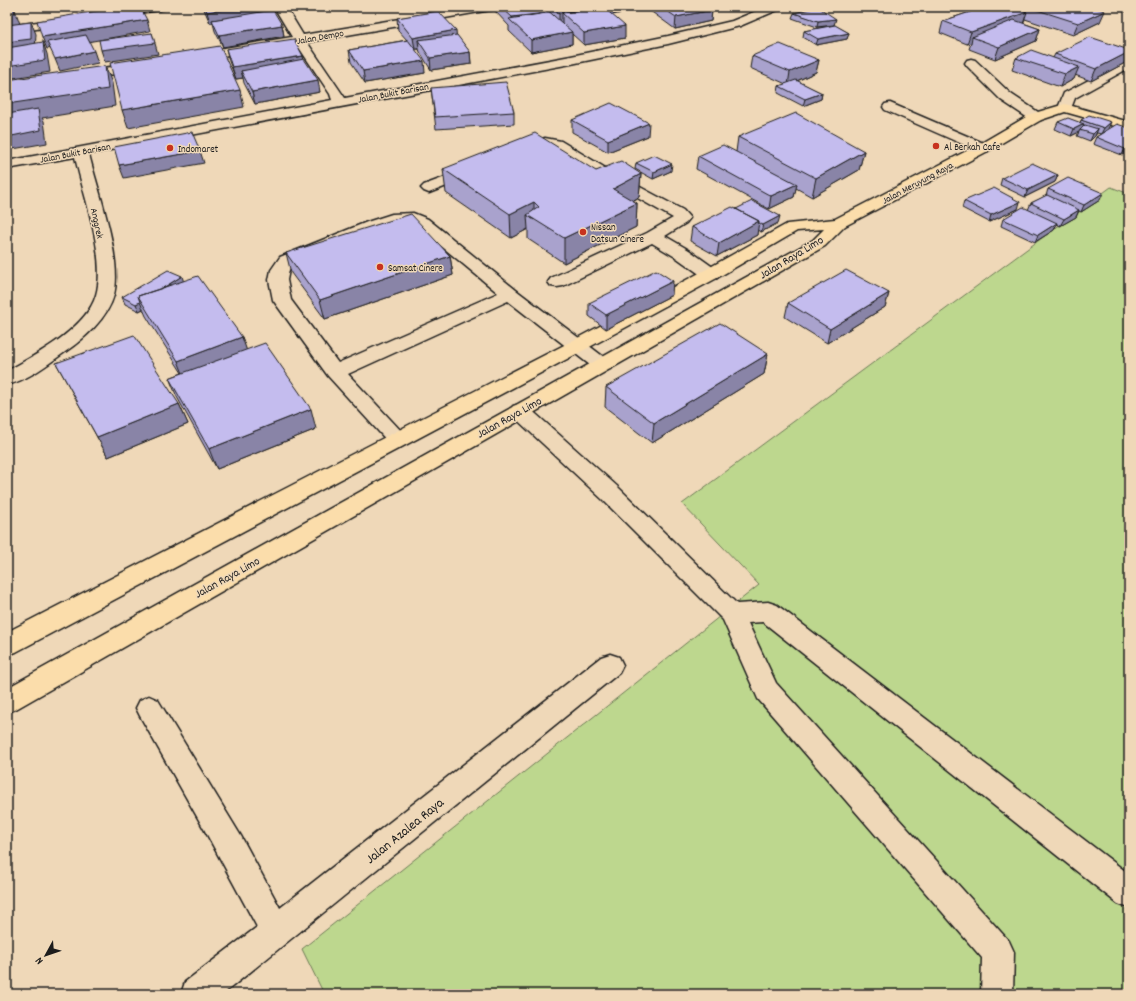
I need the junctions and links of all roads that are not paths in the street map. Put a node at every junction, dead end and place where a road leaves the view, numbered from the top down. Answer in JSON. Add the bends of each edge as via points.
{"nodes":[{"id":1,"x":160,"y":7,"type":"edge"},
{"id":2,"x":280,"y":7,"type":"edge"},
{"id":3,"x":490,"y":7,"type":"edge"},
{"id":4,"x":776,"y":7,"type":"edge"},
{"id":5,"x":1124,"y":7,"type":"edge"},
{"id":6,"x":1129,"y":8,"type":"edge"},
{"id":7,"x":101,"y":16,"type":"edge"},
{"id":8,"x":80,"y":19,"type":"edge"},
{"id":9,"x":7,"y":30,"type":"edge"},
{"id":10,"x":300,"y":40,"type":"junction"},
{"id":11,"x":183,"y":59,"type":"edge"},
{"id":12,"x":1129,"y":63,"type":"edge"},
{"id":13,"x":152,"y":64,"type":"edge"},
{"id":14,"x":971,"y":64,"type":"dead end"},
{"id":15,"x":68,"y":78,"type":"edge"},
{"id":16,"x":340,"y":103,"type":"junction"},
{"id":17,"x":890,"y":107,"type":"dead end"},
{"id":18,"x":1064,"y":108,"type":"junction"},
{"id":19,"x":1036,"y":117,"type":"junction"},
{"id":20,"x":1129,"y":126,"type":"edge"},
{"id":21,"x":982,"y":148,"type":"junction"},
{"id":22,"x":81,"y":151,"type":"junction"},
{"id":23,"x":507,"y":157,"type":"edge"},
{"id":24,"x":7,"y":165,"type":"edge"},
{"id":25,"x":486,"y":166,"type":"edge"},
{"id":26,"x":429,"y":188,"type":"dead end"},
{"id":27,"x":839,"y":223,"type":"junction"},
{"id":28,"x":653,"y":236,"type":"junction"},
{"id":29,"x":711,"y":274,"type":"junction"},
{"id":30,"x":557,"y":282,"type":"dead end"},
{"id":31,"x":510,"y":294,"type":"junction"},
{"id":32,"x":577,"y":346,"type":"junction"},
{"id":33,"x":602,"y":366,"type":"junction"},
{"id":34,"x":335,"y":372,"type":"junction"},
{"id":35,"x":7,"y":379,"type":"edge"},
{"id":36,"x":520,"y":411,"type":"junction"},
{"id":37,"x":403,"y":436,"type":"junction"},
{"id":38,"x":436,"y":458,"type":"junction"},
{"id":39,"x":732,"y":614,"type":"junction"},
{"id":40,"x":7,"y":644,"type":"edge"},
{"id":41,"x":610,"y":665,"type":"dead end"},
{"id":42,"x":7,"y":701,"type":"edge"},
{"id":43,"x":149,"y":708,"type":"dead end"},
{"id":44,"x":1129,"y":893,"type":"edge"},
{"id":45,"x":276,"y":932,"type":"junction"},
{"id":46,"x":197,"y":994,"type":"edge"},
{"id":47,"x":997,"y":994,"type":"edge"}],
"edges":[{"from":1,"to":7,"type":"street"},
{"from":2,"to":10,"type":"street"},
{"from":3,"to":10,"type":"street","name":"Jalan Dempo"},
{"from":4,"to":16,"type":"street","name":"Jalan Bukit Barisan","via":[[736,24],[668,40]]},
{"from":5,"to":6,"type":"street"},
{"from":8,"to":9,"type":"street"},
{"from":10,"to":11,"type":"street","name":"Jalan Dempo"},
{"from":10,"to":16,"type":"street"},
{"from":12,"to":18,"type":"street","via":[[1069,96]]},
{"from":13,"to":15,"type":"street"},
{"from":14,"to":19,"type":"street","via":[[1006,97]]},
{"from":16,"to":22,"type":"street","name":"Jalan Bukit Barisan"},
{"from":17,"to":21,"type":"street"},
{"from":18,"to":19,"type":"main road","name":"Jalan Meruyung Raya"},
{"from":18,"to":20,"type":"main road"},
{"from":19,"to":21,"type":"main road","name":"Jalan Meruyung Raya"},
{"from":21,"to":27,"type":"main road","name":"Jalan Meruyung Raya"},
{"from":22,"to":24,"type":"street","name":"Jalan Bukit Barisan"},
{"from":22,"to":35,"type":"street","name":"Anggrek","via":[[108,268],[105,296],[80,331],[34,364]]},
{"from":23,"to":28,"type":"street","via":[[542,143],[556,144],[680,215],[680,220]]},
{"from":25,"to":26,"type":"street"},
{"from":27,"to":29,"type":"main road","name":"Jalan Raya Limo","via":[[793,227]]},
{"from":27,"to":33,"type":"main road","name":"Jalan Raya Limo","via":[[818,243]]},
{"from":28,"to":29,"type":"street"},
{"from":28,"to":30,"type":"street"},
{"from":29,"to":32,"type":"main road","name":"Jalan Raya Limo"},
{"from":31,"to":32,"type":"street"},
{"from":31,"to":34,"type":"street"},
{"from":31,"to":34,"type":"street","via":[[422,222],[413,218],[392,219],[373,225],[286,261],[280,270],[278,280],[282,300]]},
{"from":32,"to":33,"type":"street"},
{"from":32,"to":37,"type":"main road","name":"Jalan Raya Limo"},
{"from":33,"to":36,"type":"main road","name":"Jalan Raya Limo"},
{"from":34,"to":37,"type":"street","via":[[379,421]]},
{"from":36,"to":38,"type":"main road","name":"Jalan Raya Limo"},
{"from":36,"to":39,"type":"street","via":[[610,492]]},
{"from":37,"to":38,"type":"main road"},
{"from":37,"to":40,"type":"main road","name":"Jalan Raya Limo"},
{"from":38,"to":42,"type":"main road","name":"Jalan Raya Limo"},
{"from":39,"to":44,"type":"street","via":[[768,612]]},
{"from":39,"to":47,"type":"street","via":[[767,691],[998,952]]},
{"from":41,"to":45,"type":"street","name":"Jalan Azalea Raya"},
{"from":43,"to":45,"type":"street","via":[[243,868]]},
{"from":45,"to":46,"type":"street","name":"Jalan Azalea Raya"}]}
